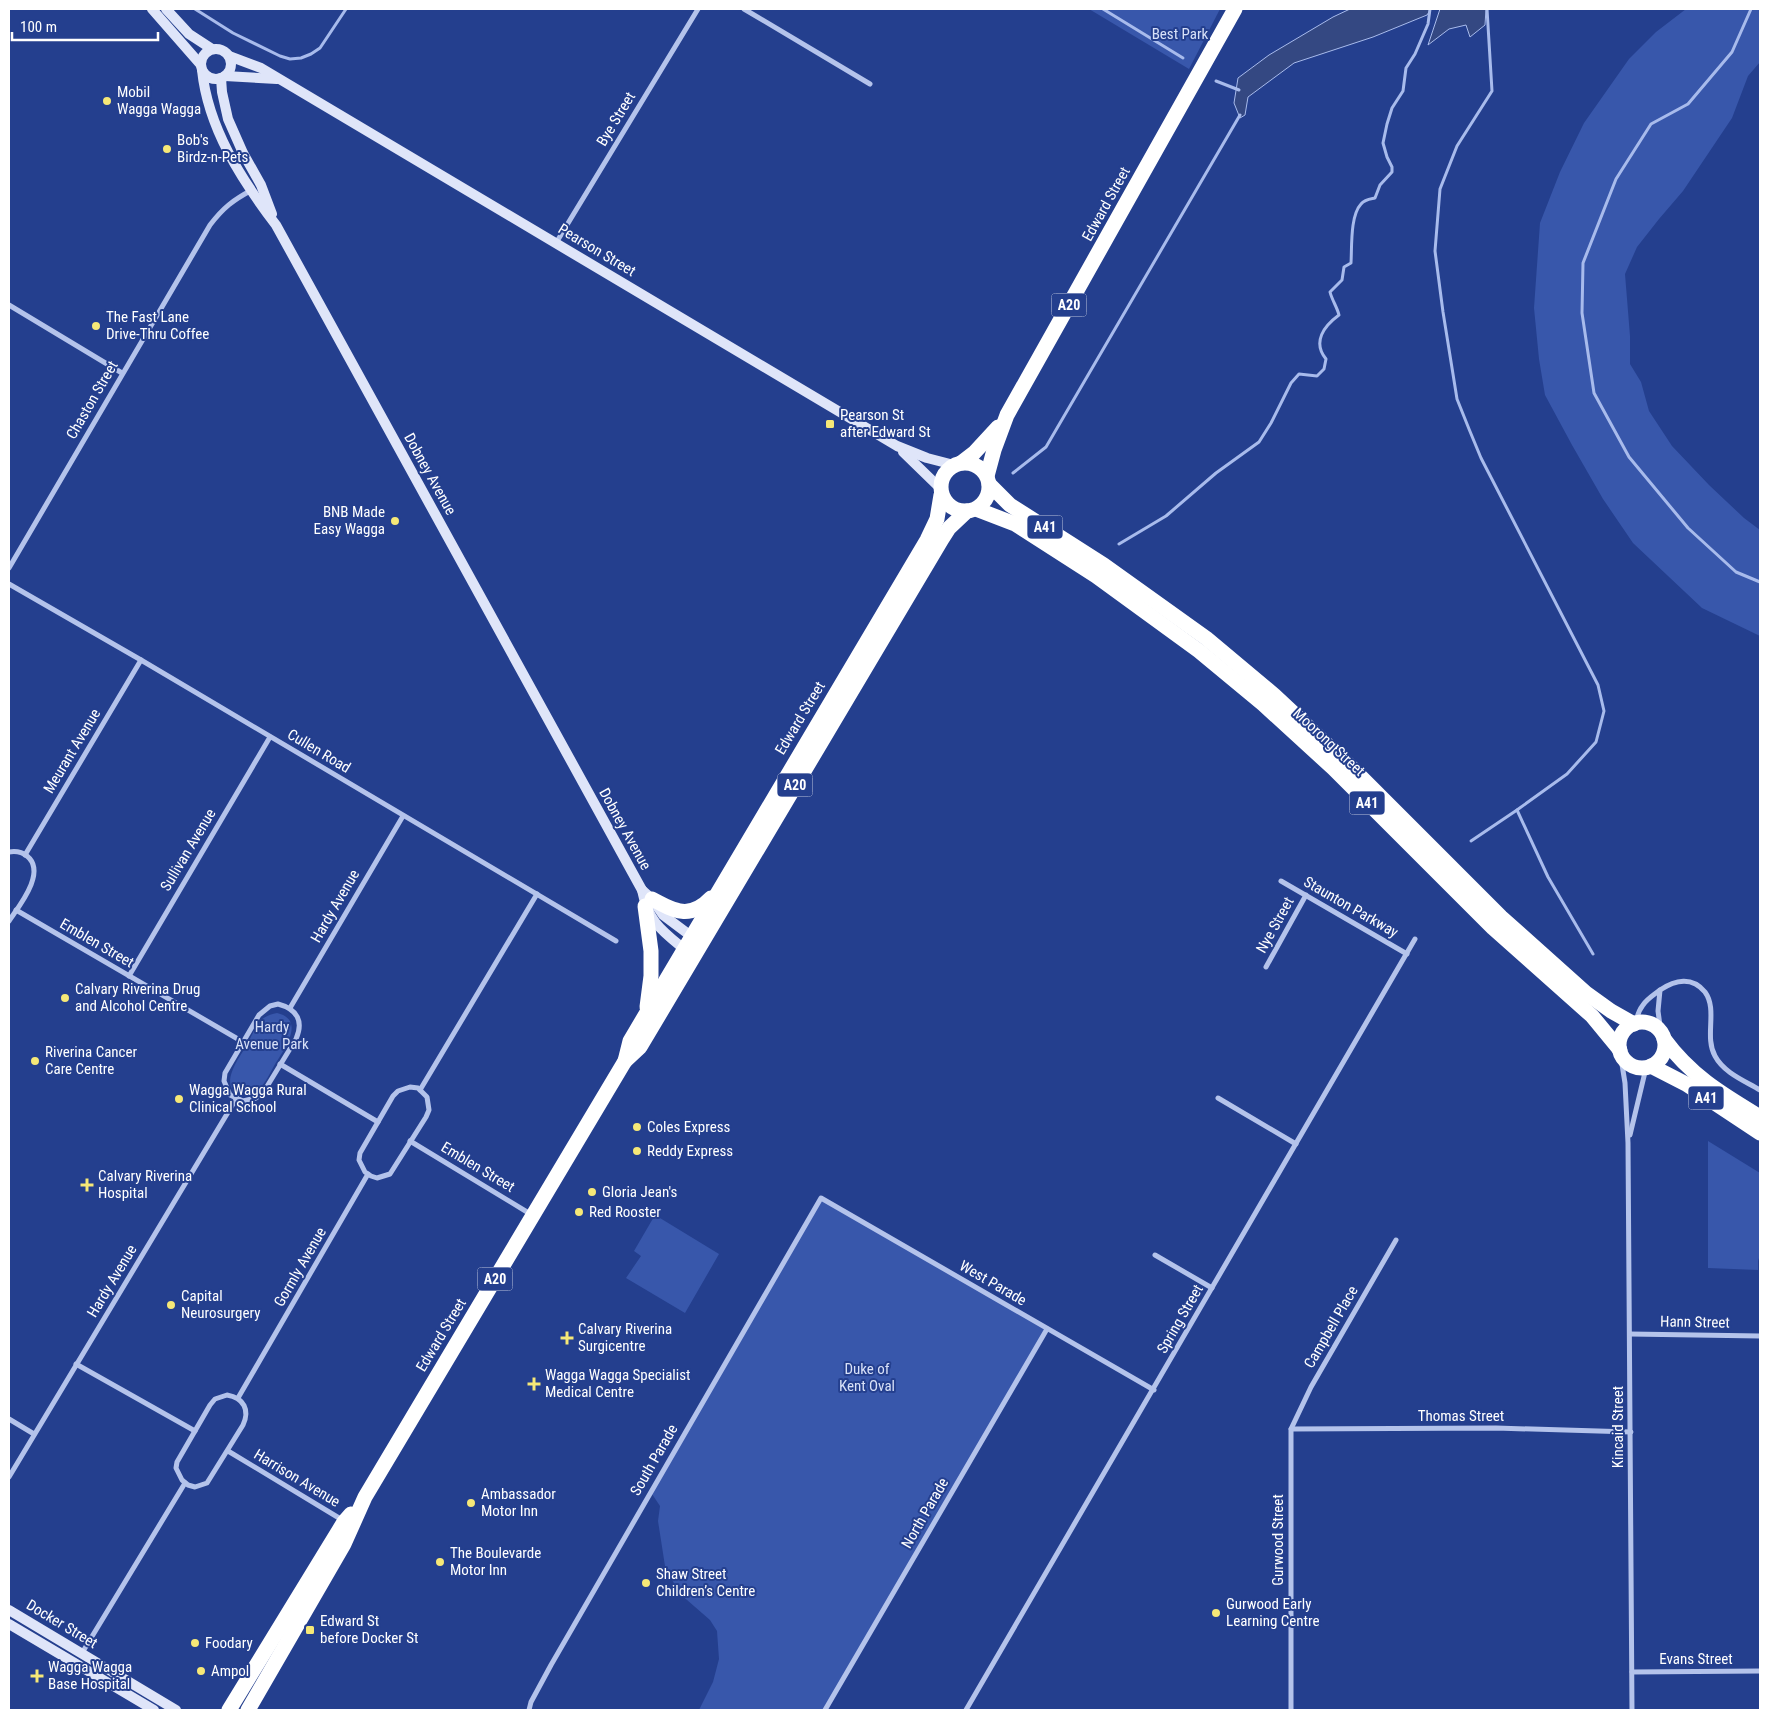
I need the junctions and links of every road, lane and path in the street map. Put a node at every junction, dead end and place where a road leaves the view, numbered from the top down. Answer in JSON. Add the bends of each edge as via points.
{"nodes":[{"id":1,"x":152,"y":9,"type":"edge"},
{"id":2,"x":166,"y":9,"type":"edge"},
{"id":3,"x":698,"y":9,"type":"edge"},
{"id":4,"x":744,"y":9,"type":"edge"},
{"id":5,"x":1235,"y":9,"type":"edge"},
{"id":6,"x":212,"y":49,"type":"junction"},
{"id":7,"x":229,"y":56,"type":"junction"},
{"id":8,"x":202,"y":67,"type":"junction"},
{"id":9,"x":223,"y":77,"type":"junction"},
{"id":10,"x":281,"y":80,"type":"junction"},
{"id":11,"x":870,"y":84,"type":"dead end"},
{"id":12,"x":261,"y":185,"type":"junction"},
{"id":13,"x":250,"y":191,"type":"junction"},
{"id":14,"x":276,"y":225,"type":"junction"},
{"id":15,"x":556,"y":243,"type":"junction"},
{"id":16,"x":9,"y":305,"type":"edge"},
{"id":17,"x":122,"y":373,"type":"junction"},
{"id":18,"x":1007,"y":416,"type":"junction"},
{"id":19,"x":897,"y":446,"type":"junction"},
{"id":20,"x":958,"y":464,"type":"junction"},
{"id":21,"x":988,"y":480,"type":"junction"},
{"id":22,"x":941,"y":492,"type":"junction"},
{"id":23,"x":972,"y":510,"type":"junction"},
{"id":24,"x":9,"y":568,"type":"edge"},
{"id":25,"x":9,"y":584,"type":"edge"},
{"id":26,"x":140,"y":660,"type":"junction"},
{"id":27,"x":270,"y":737,"type":"junction"},
{"id":28,"x":403,"y":816,"type":"junction"},
{"id":29,"x":9,"y":852,"type":"edge"},
{"id":30,"x":25,"y":855,"type":"junction"},
{"id":31,"x":1282,"y":881,"type":"dead end"},
{"id":32,"x":717,"y":892,"type":"junction"},
{"id":33,"x":537,"y":894,"type":"junction"},
{"id":34,"x":1306,"y":895,"type":"junction"},
{"id":35,"x":646,"y":898,"type":"junction"},
{"id":36,"x":16,"y":910,"type":"junction"},
{"id":37,"x":9,"y":921,"type":"edge"},
{"id":38,"x":1415,"y":939,"type":"dead end"},
{"id":39,"x":616,"y":941,"type":"dead end"},
{"id":40,"x":691,"y":945,"type":"junction"},
{"id":41,"x":1407,"y":954,"type":"junction"},
{"id":42,"x":1266,"y":967,"type":"dead end"},
{"id":43,"x":128,"y":976,"type":"junction"},
{"id":44,"x":1660,"y":990,"type":"junction"},
{"id":45,"x":290,"y":1008,"type":"junction"},
{"id":46,"x":646,"y":1013,"type":"junction"},
{"id":47,"x":1635,"y":1023,"type":"junction"},
{"id":48,"x":1662,"y":1036,"type":"junction"},
{"id":49,"x":243,"y":1042,"type":"junction"},
{"id":50,"x":1620,"y":1051,"type":"junction"},
{"id":51,"x":624,"y":1061,"type":"junction"},
{"id":52,"x":280,"y":1064,"type":"junction"},
{"id":53,"x":1648,"y":1067,"type":"junction"},
{"id":54,"x":420,"y":1090,"type":"junction"},
{"id":55,"x":1760,"y":1090,"type":"edge"},
{"id":56,"x":236,"y":1098,"type":"junction"},
{"id":57,"x":1218,"y":1098,"type":"dead end"},
{"id":58,"x":1760,"y":1117,"type":"edge"},
{"id":59,"x":378,"y":1122,"type":"junction"},
{"id":60,"x":1760,"y":1133,"type":"edge"},
{"id":61,"x":410,"y":1141,"type":"junction"},
{"id":62,"x":1628,"y":1143,"type":"junction"},
{"id":63,"x":1296,"y":1144,"type":"junction"},
{"id":64,"x":368,"y":1174,"type":"junction"},
{"id":65,"x":821,"y":1198,"type":"joint"},
{"id":66,"x":533,"y":1215,"type":"junction"},
{"id":67,"x":1396,"y":1240,"type":"dead end"},
{"id":68,"x":1155,"y":1255,"type":"dead end"},
{"id":69,"x":1212,"y":1288,"type":"junction"},
{"id":70,"x":1047,"y":1329,"type":"junction"},
{"id":71,"x":1630,"y":1334,"type":"junction"},
{"id":72,"x":1760,"y":1336,"type":"edge"},
{"id":73,"x":76,"y":1364,"type":"junction"},
{"id":74,"x":1154,"y":1390,"type":"junction"},
{"id":75,"x":238,"y":1398,"type":"junction"},
{"id":76,"x":9,"y":1419,"type":"edge"},
{"id":77,"x":1291,"y":1429,"type":"junction"},
{"id":78,"x":195,"y":1431,"type":"junction"},
{"id":79,"x":1630,"y":1432,"type":"junction"},
{"id":80,"x":34,"y":1434,"type":"junction"},
{"id":81,"x":228,"y":1451,"type":"junction"},
{"id":82,"x":9,"y":1477,"type":"edge"},
{"id":83,"x":185,"y":1483,"type":"junction"},
{"id":84,"x":349,"y":1524,"type":"junction"},
{"id":85,"x":9,"y":1610,"type":"edge"},
{"id":86,"x":9,"y":1624,"type":"edge"},
{"id":87,"x":82,"y":1654,"type":"junction"},
{"id":88,"x":1760,"y":1671,"type":"edge"},
{"id":89,"x":1632,"y":1672,"type":"junction"},
{"id":90,"x":154,"y":1710,"type":"edge"},
{"id":91,"x":176,"y":1710,"type":"edge"},
{"id":92,"x":229,"y":1710,"type":"edge"},
{"id":93,"x":248,"y":1710,"type":"edge"},
{"id":94,"x":530,"y":1710,"type":"edge"},
{"id":95,"x":825,"y":1710,"type":"edge"},
{"id":96,"x":966,"y":1710,"type":"edge"},
{"id":97,"x":1291,"y":1710,"type":"edge"},
{"id":98,"x":1632,"y":1710,"type":"edge"}],
"edges":[{"from":1,"to":8,"type":"main road"},
{"from":2,"to":6,"type":"main road","via":[[189,34]]},
{"from":3,"to":15,"type":"street","name":"Bye Street"},
{"from":4,"to":11,"type":"street"},
{"from":5,"to":18,"type":"highway","name":"Edward Street","number":"A20"},
{"from":6,"to":7,"type":"main road","via":[[223,50]]},
{"from":6,"to":8,"type":"main road","via":[[204,55]]},
{"from":7,"to":9,"type":"main road","via":[[230,69]]},
{"from":7,"to":10,"type":"main road","name":"Pearson Street","via":[[261,68]]},
{"from":8,"to":9,"type":"main road","via":[[208,77]]},
{"from":8,"to":13,"type":"main road","name":"Dobney Avenue","via":[[216,125]]},
{"from":9,"to":10,"type":"main road","name":"Pearson Street"},
{"from":9,"to":12,"type":"main road","via":[[222,92],[228,119]]},
{"from":10,"to":15,"type":"main road","name":"Pearson Street"},
{"from":12,"to":13,"type":"street","name":"Chaston Street"},
{"from":12,"to":14,"type":"main road"},
{"from":13,"to":14,"type":"main road","name":"Dobney Avenue"},
{"from":13,"to":17,"type":"street","name":"Chaston Street","via":[[230,203],[210,225]]},
{"from":14,"to":35,"type":"main road","name":"Dobney Avenue"},
{"from":15,"to":19,"type":"main road","name":"Pearson Street"},
{"from":16,"to":17,"type":"street"},
{"from":17,"to":24,"type":"street","name":"Chaston Street"},
{"from":18,"to":20,"type":"highway","name":"Edward Street","number":"A20","via":[[984,443]]},
{"from":18,"to":21,"type":"highway","name":"Edward Street","number":"A20","via":[[994,450]]},
{"from":19,"to":20,"type":"main road","name":"Pearson Street","via":[[927,458]]},
{"from":19,"to":22,"type":"main road","name":"Pearson Street"},
{"from":20,"to":21,"type":"highway","number":"A41","via":[[977,466]]},
{"from":20,"to":22,"type":"highway","number":"A20","via":[[944,474]]},
{"from":21,"to":23,"type":"highway","number":"A20","via":[[985,501]]},
{"from":21,"to":47,"type":"highway","name":"Moorong Street","number":"A41","via":[[1010,505],[1104,565],[1206,638],[1274,695],[1501,917],[1586,993]]},
{"from":22,"to":23,"type":"highway","number":"A41","via":[[952,507]]},
{"from":22,"to":32,"type":"highway","name":"Edward Street","number":"A20","via":[[937,519],[927,540]]},
{"from":23,"to":40,"type":"highway","name":"Edward Street","number":"A20","via":[[949,528]]},
{"from":23,"to":50,"type":"highway","name":"Moorong Street","number":"A41","via":[[990,513],[1014,524],[1096,576],[1199,651],[1333,768],[1493,928],[1592,1016]]},
{"from":25,"to":26,"type":"street","name":"Cullen Road"},
{"from":26,"to":27,"type":"street","name":"Cullen Road"},
{"from":26,"to":30,"type":"street","name":"Meurant Avenue"},
{"from":27,"to":28,"type":"street","name":"Cullen Road"},
{"from":27,"to":43,"type":"street","name":"Sullivan Avenue"},
{"from":28,"to":33,"type":"street","name":"Cullen Road"},
{"from":28,"to":45,"type":"street","name":"Hardy Avenue"},
{"from":29,"to":30,"type":"street"},
{"from":30,"to":36,"type":"street","via":[[33,862],[34,877]]},
{"from":31,"to":34,"type":"street","name":"Staunton Parkway"},
{"from":32,"to":35,"type":"highway","via":[[706,904],[683,913]]},
{"from":32,"to":40,"type":"highway","name":"Edward Street","number":"A20"},
{"from":33,"to":39,"type":"street","name":"Cullen Road"},
{"from":33,"to":54,"type":"street"},
{"from":34,"to":41,"type":"street","name":"Staunton Parkway"},
{"from":34,"to":42,"type":"street","name":"Nye Street"},
{"from":35,"to":40,"type":"main road","name":"Dobney Avenue"},
{"from":35,"to":40,"type":"main road","name":"Dobney Avenue","via":[[653,922]]},
{"from":35,"to":46,"type":"highway","via":[[651,976]]},
{"from":36,"to":37,"type":"street"},
{"from":36,"to":43,"type":"street","name":"Emblen Street"},
{"from":38,"to":41,"type":"street","name":"Spring Street"},
{"from":40,"to":46,"type":"highway","name":"Edward Street","number":"A20"},
{"from":40,"to":51,"type":"highway","name":"Edward Street","number":"A20","via":[[640,1047]]},
{"from":41,"to":63,"type":"street","name":"Spring Street"},
{"from":43,"to":49,"type":"street","name":"Emblen Street"},
{"from":44,"to":47,"type":"street","via":[[1649,997]]},
{"from":44,"to":48,"type":"street","via":[[1658,1011]]},
{"from":44,"to":55,"type":"street","via":[[1680,980],[1701,988],[1709,1002],[1714,1055],[1727,1070]]},
{"from":45,"to":49,"type":"street","via":[[278,1004],[264,1010]]},
{"from":45,"to":52,"type":"street","via":[[300,1024],[299,1032]]},
{"from":46,"to":51,"type":"highway","name":"Edward Street","number":"A20","via":[[630,1041]]},
{"from":47,"to":48,"type":"highway","number":"A41","via":[[1650,1024]]},
{"from":47,"to":50,"type":"highway","via":[[1622,1033]]},
{"from":48,"to":53,"type":"highway","via":[[1665,1046],[1662,1055]]},
{"from":48,"to":58,"type":"highway","number":"A41","via":[[1678,1059],[1693,1073]]},
{"from":49,"to":56,"type":"street","via":[[225,1073],[224,1081],[230,1095]]},
{"from":50,"to":53,"type":"highway","number":"A41","via":[[1630,1065]]},
{"from":50,"to":62,"type":"street","name":"Kincaid Street"},
{"from":51,"to":66,"type":"highway","name":"Edward Street","number":"A20"},
{"from":52,"to":56,"type":"street","via":[[262,1093],[249,1100]]},
{"from":52,"to":59,"type":"street"},
{"from":53,"to":60,"type":"highway","number":"A41","via":[[1686,1084]]},
{"from":53,"to":62,"type":"street","name":"Kincaid Street"},
{"from":54,"to":59,"type":"street","via":[[410,1086],[398,1091]]},
{"from":54,"to":61,"type":"street","via":[[427,1097],[429,1110]]},
{"from":56,"to":73,"type":"street","name":"Hardy Avenue"},
{"from":57,"to":63,"type":"street"},
{"from":59,"to":64,"type":"street","via":[[360,1153],[361,1166]]},
{"from":61,"to":64,"type":"street","via":[[390,1174],[377,1178]]},
{"from":61,"to":66,"type":"street","name":"Emblen Street"},
{"from":62,"to":71,"type":"street","name":"Kincaid Street"},
{"from":63,"to":69,"type":"street","name":"Spring Street"},
{"from":64,"to":75,"type":"street","name":"Gormly Avenue"},
{"from":65,"to":70,"type":"street","name":"West Parade"},
{"from":65,"to":94,"type":"street","name":"South Parade","via":[[570,1632],[531,1702]]},
{"from":66,"to":84,"type":"highway","name":"Edward Street","number":"A20"},
{"from":67,"to":77,"type":"street","name":"Campbell Place","via":[[1311,1387]]},
{"from":68,"to":69,"type":"street"},
{"from":69,"to":74,"type":"street","name":"Spring Street"},
{"from":70,"to":74,"type":"street","name":"West Parade"},
{"from":70,"to":95,"type":"street","name":"North Parade"},
{"from":71,"to":72,"type":"street","name":"Hann Street"},
{"from":71,"to":79,"type":"street","name":"Kincaid Street"},
{"from":73,"to":78,"type":"street"},
{"from":73,"to":80,"type":"street","name":"Hardy Avenue"},
{"from":74,"to":96,"type":"street","name":"Spring Street"},
{"from":75,"to":78,"type":"street","via":[[227,1395],[215,1399]]},
{"from":75,"to":81,"type":"street","via":[[245,1406],[246,1419]]},
{"from":76,"to":80,"type":"street"},
{"from":77,"to":79,"type":"street","name":"Thomas Street","via":[[1496,1428]]},
{"from":77,"to":97,"type":"street","name":"Gurwood Street"},
{"from":78,"to":83,"type":"street","via":[[177,1462],[178,1475]]},
{"from":79,"to":89,"type":"street","name":"Kincaid Street"},
{"from":80,"to":82,"type":"street","name":"Hardy Avenue"},
{"from":81,"to":83,"type":"street","via":[[207,1483],[194,1486]]},
{"from":81,"to":84,"type":"street","name":"Harrison Avenue"},
{"from":83,"to":87,"type":"street"},
{"from":84,"to":92,"type":"highway","name":"Edward Street","number":"A20"},
{"from":84,"to":93,"type":"highway","name":"Edward Street","number":"A20","via":[[329,1572]]},
{"from":85,"to":87,"type":"main road","name":"Docker Street"},
{"from":86,"to":90,"type":"main road","name":"Docker Street"},
{"from":87,"to":91,"type":"main road","name":"Docker Street"},
{"from":88,"to":89,"type":"street","name":"Evans Street"},
{"from":89,"to":98,"type":"street","name":"Kincaid Street"}]}
